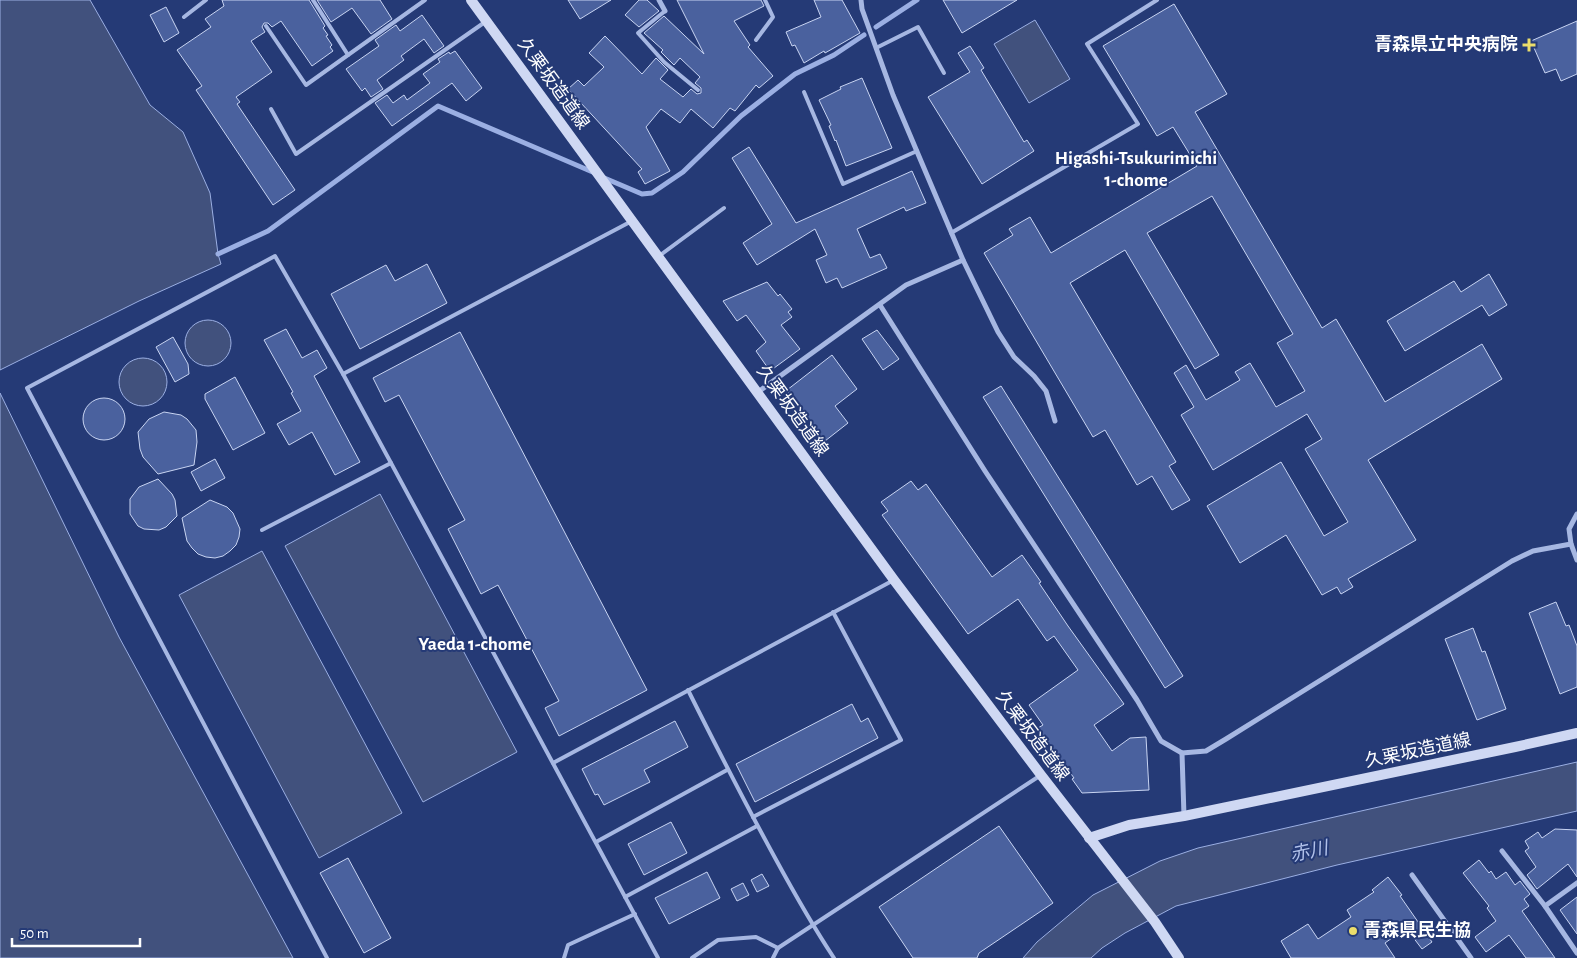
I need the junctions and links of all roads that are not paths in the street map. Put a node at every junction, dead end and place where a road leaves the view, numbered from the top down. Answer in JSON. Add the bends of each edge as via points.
{"nodes":[{"id":1,"x":206,"y":0,"type":"edge"},
{"id":2,"x":313,"y":0,"type":"edge"},
{"id":3,"x":425,"y":0,"type":"edge"},
{"id":4,"x":472,"y":0,"type":"edge"},
{"id":5,"x":659,"y":0,"type":"edge"},
{"id":6,"x":765,"y":0,"type":"edge"},
{"id":7,"x":861,"y":0,"type":"edge"},
{"id":8,"x":1157,"y":0,"type":"edge"},
{"id":9,"x":665,"y":11,"type":"joint"},
{"id":10,"x":184,"y":17,"type":"dead end"},
{"id":11,"x":487,"y":21,"type":"junction"},
{"id":12,"x":266,"y":26,"type":"dead end"},
{"id":13,"x":756,"y":40,"type":"dead end"},
{"id":14,"x":876,"y":48,"type":"junction"},
{"id":15,"x":348,"y":55,"type":"junction"},
{"id":16,"x":944,"y":72,"type":"dead end"},
{"id":17,"x":698,"y":90,"type":"dead end"},
{"id":18,"x":804,"y":92,"type":"dead end"},
{"id":19,"x":271,"y":109,"type":"dead end"},
{"id":20,"x":917,"y":151,"type":"junction"},
{"id":21,"x":724,"y":208,"type":"dead end"},
{"id":22,"x":633,"y":221,"type":"junction"},
{"id":23,"x":951,"y":233,"type":"junction"},
{"id":24,"x":659,"y":256,"type":"junction"},
{"id":25,"x":963,"y":260,"type":"junction"},
{"id":26,"x":880,"y":305,"type":"junction"},
{"id":27,"x":343,"y":374,"type":"junction"},
{"id":28,"x":758,"y":392,"type":"junction"},
{"id":29,"x":1055,"y":421,"type":"dead end"},
{"id":30,"x":391,"y":462,"type":"junction"},
{"id":31,"x":1577,"y":514,"type":"edge"},
{"id":32,"x":262,"y":530,"type":"dead end"},
{"id":33,"x":1571,"y":544,"type":"junction"},
{"id":34,"x":1577,"y":560,"type":"edge"},
{"id":35,"x":894,"y":580,"type":"junction"},
{"id":36,"x":834,"y":612,"type":"junction"},
{"id":37,"x":688,"y":690,"type":"junction"},
{"id":38,"x":1577,"y":733,"type":"edge"},
{"id":39,"x":1182,"y":753,"type":"junction"},
{"id":40,"x":553,"y":762,"type":"junction"},
{"id":41,"x":727,"y":770,"type":"junction"},
{"id":42,"x":1040,"y":775,"type":"junction"},
{"id":43,"x":1184,"y":816,"type":"junction"},
{"id":44,"x":753,"y":818,"type":"junction"},
{"id":45,"x":757,"y":826,"type":"junction"},
{"id":46,"x":1089,"y":838,"type":"junction"},
{"id":47,"x":596,"y":842,"type":"junction"},
{"id":48,"x":1502,"y":851,"type":"dead end"},
{"id":49,"x":1412,"y":875,"type":"dead end"},
{"id":50,"x":1577,"y":883,"type":"edge"},
{"id":51,"x":625,"y":897,"type":"junction"},
{"id":52,"x":1544,"y":906,"type":"junction"},
{"id":53,"x":635,"y":914,"type":"junction"},
{"id":54,"x":812,"y":926,"type":"junction"},
{"id":55,"x":778,"y":948,"type":"junction"},
{"id":56,"x":1577,"y":953,"type":"edge"},
{"id":57,"x":327,"y":958,"type":"edge"},
{"id":58,"x":564,"y":958,"type":"edge"},
{"id":59,"x":658,"y":958,"type":"edge"},
{"id":60,"x":692,"y":958,"type":"edge"},
{"id":61,"x":773,"y":958,"type":"edge"},
{"id":62,"x":834,"y":958,"type":"edge"},
{"id":63,"x":1179,"y":958,"type":"edge"},
{"id":64,"x":1471,"y":958,"type":"edge"}],
"edges":[{"from":1,"to":10,"type":"lane"},
{"from":2,"to":15,"type":"lane"},
{"from":3,"to":15,"type":"lane"},
{"from":4,"to":11,"type":"main road","name":"久栗坂造道線"},
{"from":5,"to":9,"type":"street"},
{"from":6,"to":13,"type":"lane","via":[[773,17]]},
{"from":7,"to":14,"type":"street"},
{"from":8,"to":23,"type":"lane","via":[[1087,44],[1138,124]]},
{"from":9,"to":17,"type":"lane","via":[[638,33],[664,62]]},
{"from":11,"to":19,"type":"lane","via":[[296,154]]},
{"from":11,"to":22,"type":"main road","name":"久栗坂造道線"},
{"from":12,"to":15,"type":"lane","via":[[306,85]]},
{"from":14,"to":16,"type":"lane","via":[[918,27]]},
{"from":14,"to":20,"type":"street"},
{"from":18,"to":20,"type":"lane","via":[[843,184]]},
{"from":20,"to":23,"type":"street"},
{"from":21,"to":24,"type":"lane"},
{"from":22,"to":24,"type":"main road","name":"久栗坂造道線"},
{"from":22,"to":27,"type":"lane"},
{"from":23,"to":25,"type":"street"},
{"from":24,"to":28,"type":"main road","name":"久栗坂造道線"},
{"from":25,"to":26,"type":"street","via":[[906,285]]},
{"from":25,"to":29,"type":"street","via":[[1003,340],[1046,391]]},
{"from":26,"to":28,"type":"street"},
{"from":26,"to":39,"type":"street","via":[[1161,741]]},
{"from":27,"to":30,"type":"lane"},
{"from":27,"to":57,"type":"lane","via":[[275,256],[28,388]]},
{"from":28,"to":35,"type":"main road","name":"久栗坂造道線"},
{"from":30,"to":32,"type":"lane"},
{"from":30,"to":40,"type":"lane"},
{"from":31,"to":33,"type":"street","via":[[1569,530]]},
{"from":33,"to":34,"type":"street"},
{"from":33,"to":39,"type":"street","via":[[1533,551],[1512,561],[1226,740],[1206,751]]},
{"from":35,"to":36,"type":"lane"},
{"from":35,"to":42,"type":"main road","name":"久栗坂造道線"},
{"from":36,"to":37,"type":"lane"},
{"from":36,"to":44,"type":"lane","via":[[901,740]]},
{"from":37,"to":40,"type":"lane"},
{"from":37,"to":41,"type":"lane"},
{"from":38,"to":43,"type":"main road","name":"久栗坂造道線"},
{"from":39,"to":43,"type":"street"},
{"from":40,"to":47,"type":"lane"},
{"from":41,"to":44,"type":"lane"},
{"from":41,"to":47,"type":"lane"},
{"from":42,"to":46,"type":"main road","name":"久栗坂造道線"},
{"from":42,"to":54,"type":"lane"},
{"from":43,"to":46,"type":"main road","name":"久栗坂造道線","via":[[1129,825]]},
{"from":44,"to":45,"type":"lane"},
{"from":45,"to":51,"type":"lane"},
{"from":45,"to":54,"type":"lane"},
{"from":46,"to":63,"type":"main road","name":"久栗坂造道線"},
{"from":47,"to":51,"type":"lane"},
{"from":48,"to":52,"type":"street"},
{"from":49,"to":64,"type":"street"},
{"from":50,"to":52,"type":"street"},
{"from":51,"to":53,"type":"lane"},
{"from":52,"to":56,"type":"street"},
{"from":53,"to":58,"type":"lane","via":[[568,945]]},
{"from":53,"to":59,"type":"lane"},
{"from":54,"to":55,"type":"lane"},
{"from":54,"to":62,"type":"lane"},
{"from":55,"to":60,"type":"lane","via":[[756,937],[718,940]]},
{"from":55,"to":61,"type":"lane"}]}
